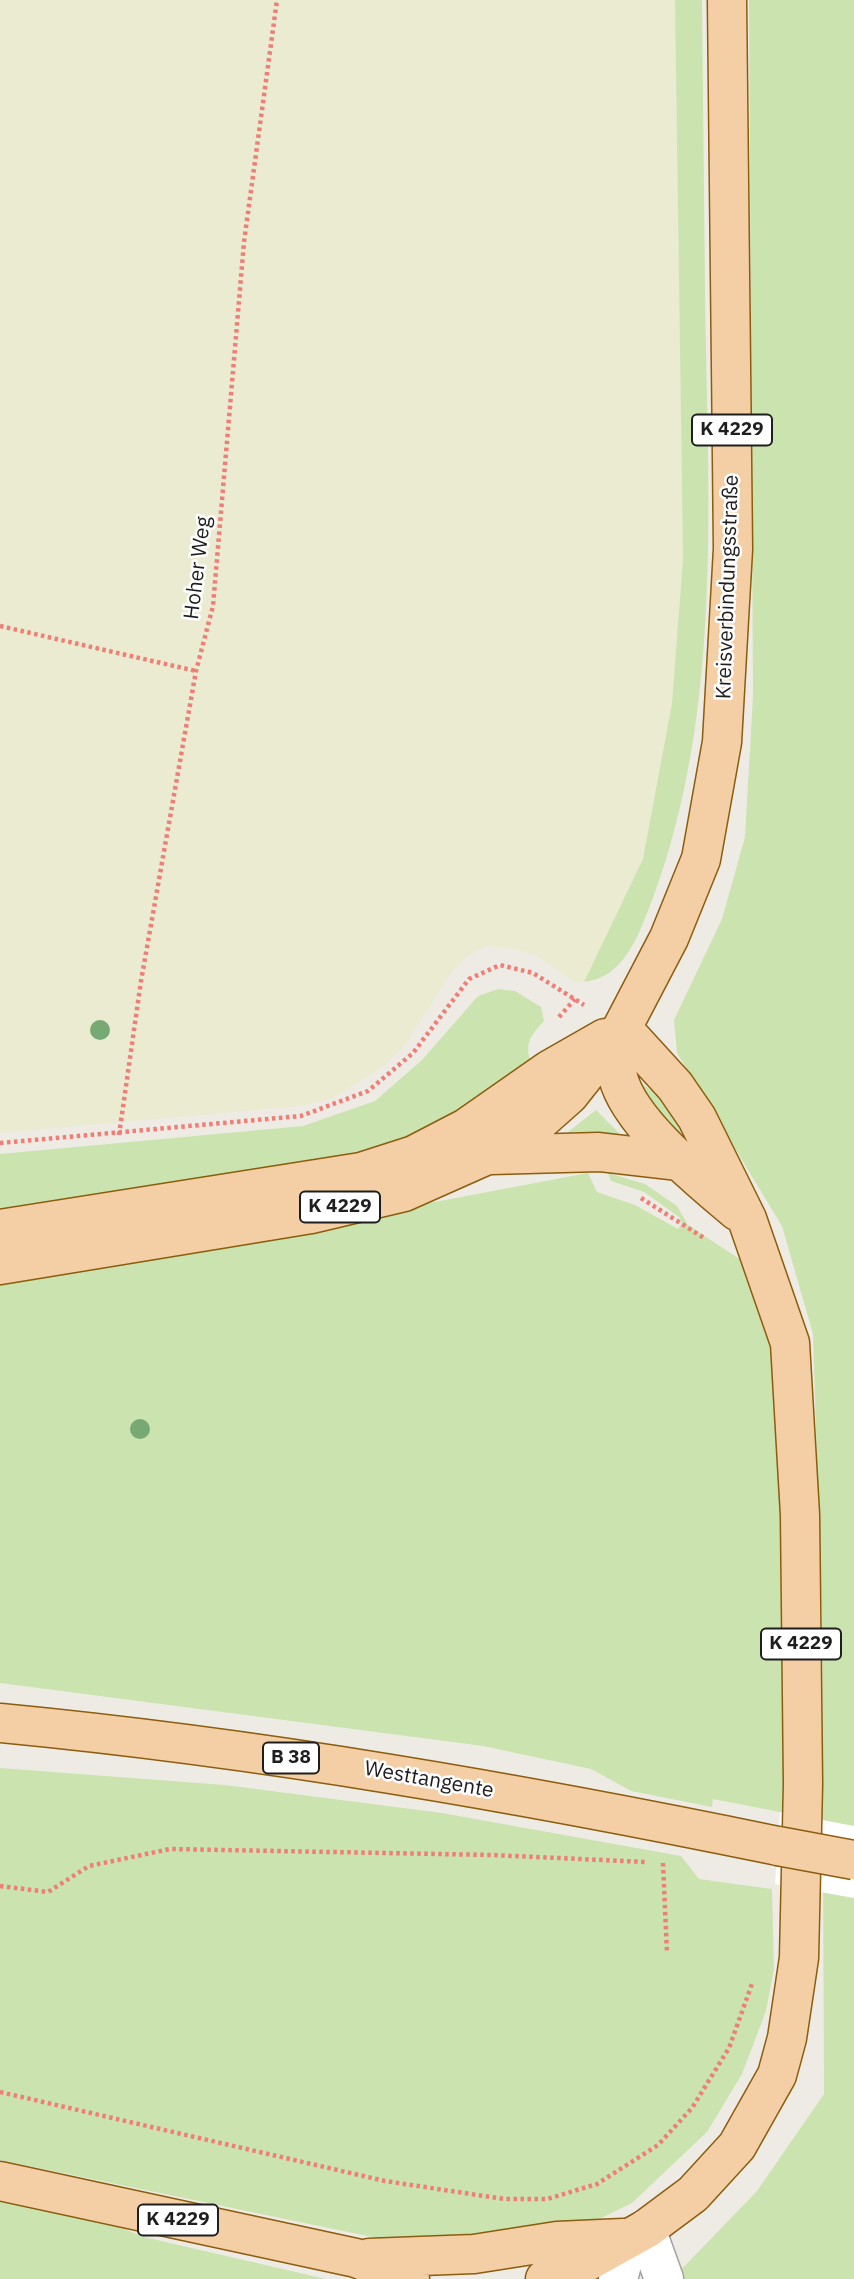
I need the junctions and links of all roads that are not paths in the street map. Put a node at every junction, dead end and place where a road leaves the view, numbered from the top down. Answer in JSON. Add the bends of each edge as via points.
{"nodes":[{"id":1,"x":727,"y":0,"type":"edge"},
{"id":2,"x":622,"y":1028,"type":"junction"},
{"id":3,"x":485,"y":1156,"type":"junction"},
{"id":4,"x":677,"y":1161,"type":"junction"},
{"id":5,"x":747,"y":1219,"type":"junction"},
{"id":6,"x":0,"y":1229,"type":"edge"},
{"id":7,"x":0,"y":1265,"type":"edge"},
{"id":8,"x":0,"y":1723,"type":"edge"},
{"id":9,"x":854,"y":1860,"type":"edge"},
{"id":10,"x":0,"y":2181,"type":"edge"},
{"id":11,"x":637,"y":2234,"type":"junction"},
{"id":12,"x":356,"y":2258,"type":"junction"},
{"id":13,"x":411,"y":2279,"type":"edge"},
{"id":14,"x":545,"y":2279,"type":"edge"},
{"id":15,"x":618,"y":2279,"type":"edge"},
{"id":16,"x":664,"y":2279,"type":"edge"}],
"edges":[{"from":1,"to":2,"type":"main road","name":"Kreisverbindungsstraße","number":"K 4229","via":[[733,550],[722,742],[701,859],[669,938]]},
{"from":2,"to":3,"type":"main road","number":"K 4229","via":[[569,1095],[534,1126]]},
{"from":2,"to":4,"type":"main road","via":[[618,1076],[629,1099]]},
{"from":2,"to":5,"type":"main road","via":[[675,1086],[697,1118]]},
{"from":2,"to":6,"type":"main road","number":"K 4229","via":[[549,1070],[466,1128],[414,1155],[361,1172]]},
{"from":3,"to":4,"type":"main road","via":[[600,1152]]},
{"from":3,"to":7,"type":"main road","number":"K 4229","via":[[404,1192],[311,1214]]},
{"from":4,"to":5,"type":"main road"},
{"from":5,"to":11,"type":"main road","number":"K 4229","via":[[790,1343],[800,1515],[803,1784],[799,1958],[787,2038],[762,2107],[737,2146],[693,2194]]},
{"from":8,"to":9,"type":"main road","name":"Westtangente","number":"B 38","bridge":true,"via":[[362,1768]]},
{"from":10,"to":12,"type":"main road","number":"K 4229"},
{"from":11,"to":12,"type":"main road","number":"K 4229","via":[[474,2254]]},
{"from":11,"to":14,"type":"main road","number":"K 4229","via":[[565,2274]]},
{"from":11,"to":15,"type":"street"},
{"from":11,"to":16,"type":"street"},
{"from":12,"to":13,"type":"main road","number":"K 4229"}]}
